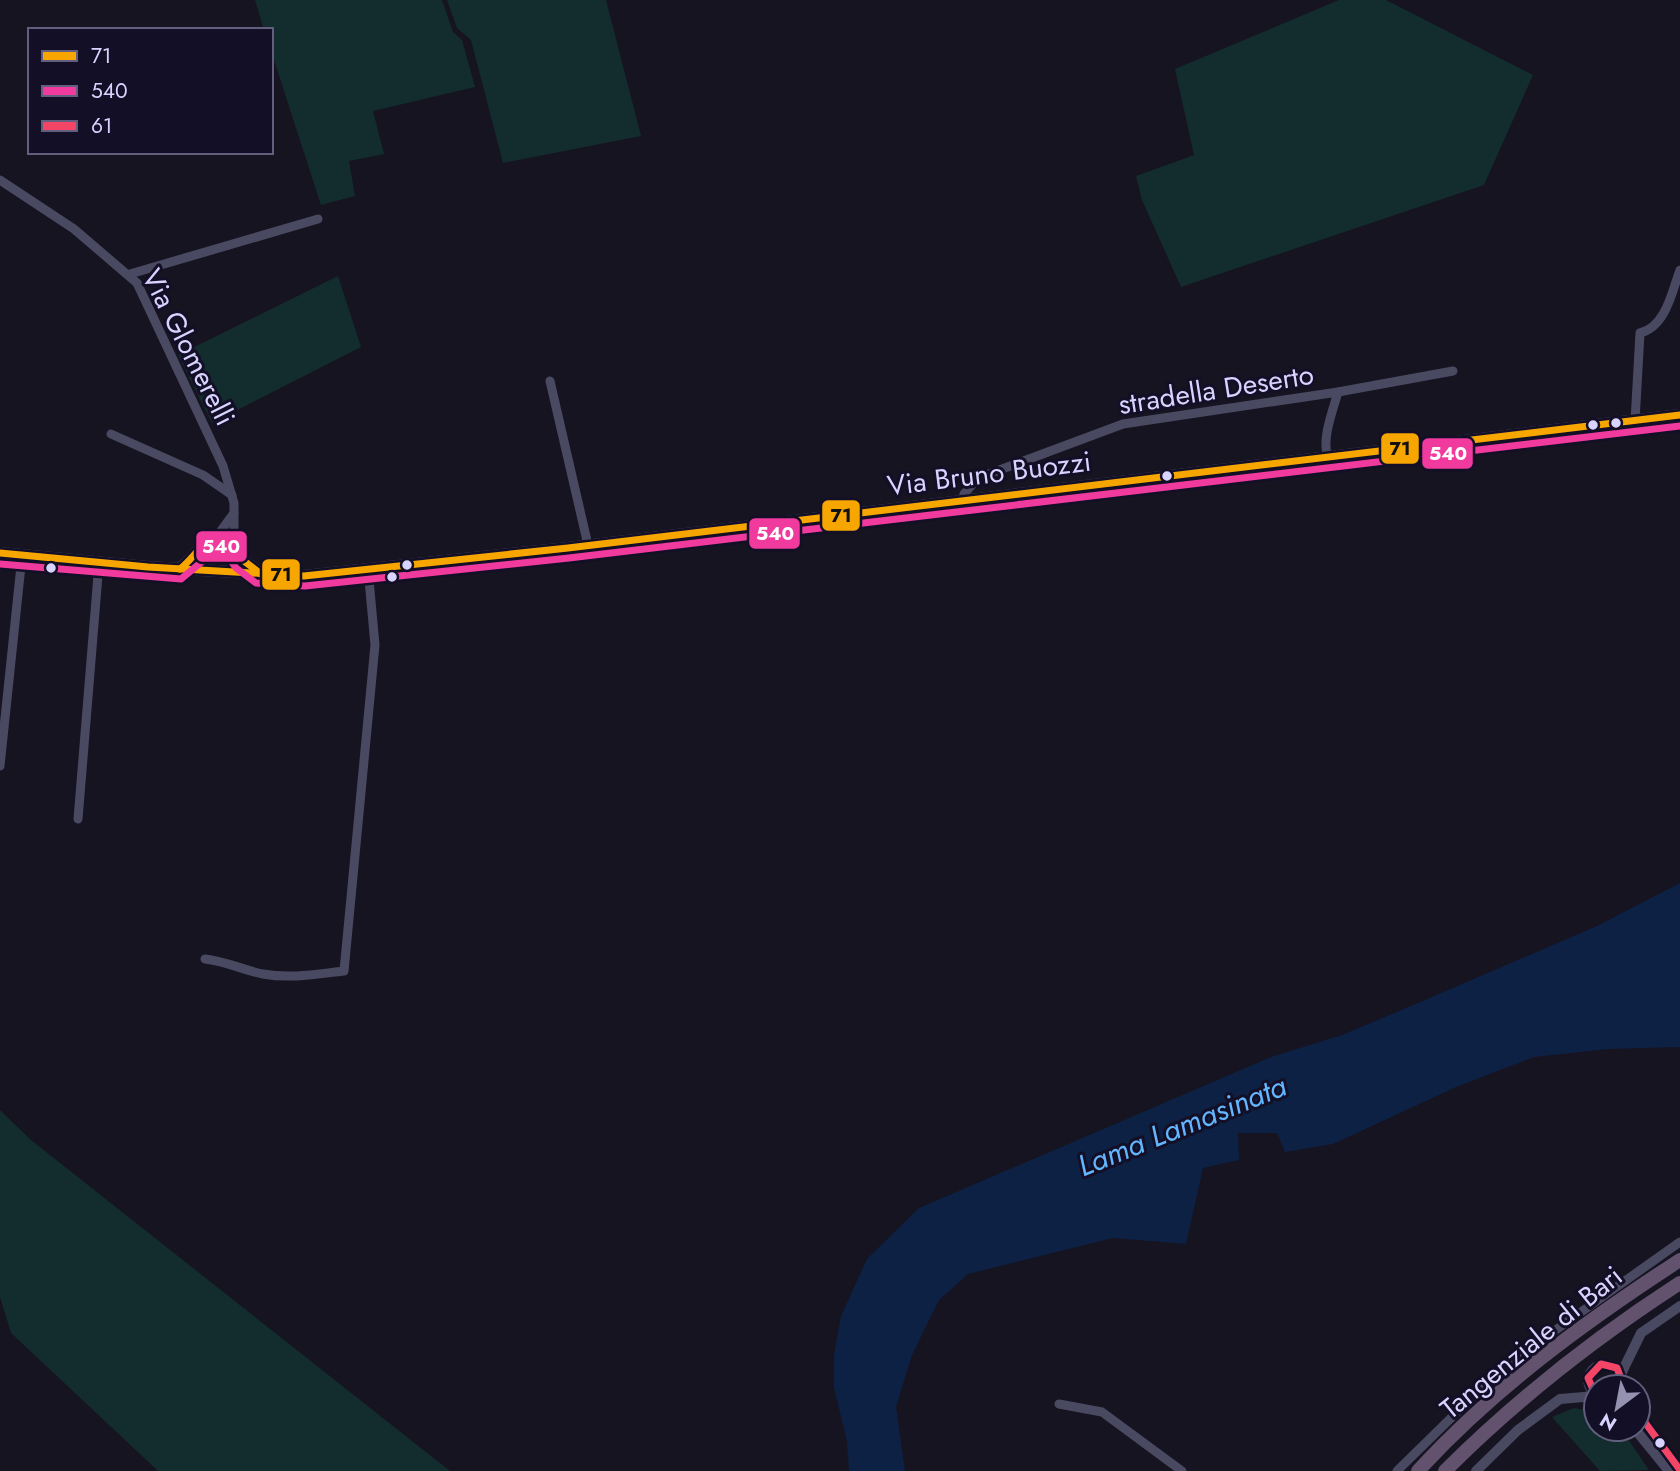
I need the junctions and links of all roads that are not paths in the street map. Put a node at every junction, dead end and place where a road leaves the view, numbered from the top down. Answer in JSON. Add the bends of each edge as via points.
{"nodes":[{"id":1,"x":0,"y":180,"type":"edge"},
{"id":2,"x":318,"y":219,"type":"dead end"},
{"id":3,"x":1680,"y":270,"type":"edge"},
{"id":4,"x":130,"y":274,"type":"junction"},
{"id":5,"x":1453,"y":371,"type":"dead end"},
{"id":6,"x":550,"y":381,"type":"dead end"},
{"id":7,"x":1338,"y":393,"type":"junction"},
{"id":8,"x":1680,"y":415,"type":"edge"},
{"id":9,"x":1635,"y":421,"type":"junction"},
{"id":10,"x":111,"y":435,"type":"dead end"},
{"id":11,"x":1328,"y":457,"type":"junction"},
{"id":12,"x":223,"y":466,"type":"junction"},
{"id":13,"x":203,"y":475,"type":"junction"},
{"id":14,"x":232,"y":495,"type":"junction"},
{"id":15,"x":963,"y":501,"type":"junction"},
{"id":16,"x":235,"y":511,"type":"junction"},
{"id":17,"x":218,"y":535,"type":"junction"},
{"id":18,"x":588,"y":545,"type":"junction"},
{"id":19,"x":236,"y":548,"type":"junction"},
{"id":20,"x":201,"y":550,"type":"junction"},
{"id":21,"x":0,"y":554,"type":"edge"},
{"id":22,"x":22,"y":556,"type":"junction"},
{"id":23,"x":99,"y":563,"type":"junction"},
{"id":24,"x":180,"y":569,"type":"junction"},
{"id":25,"x":368,"y":569,"type":"junction"},
{"id":26,"x":217,"y":571,"type":"junction"},
{"id":27,"x":261,"y":574,"type":"junction"},
{"id":28,"x":4,"y":680,"type":"edge"},
{"id":29,"x":0,"y":766,"type":"edge"},
{"id":30,"x":78,"y":819,"type":"dead end"},
{"id":31,"x":205,"y":959,"type":"dead end"},
{"id":32,"x":1680,"y":1242,"type":"edge"},
{"id":33,"x":1680,"y":1260,"type":"edge"},
{"id":34,"x":1680,"y":1283,"type":"edge"},
{"id":35,"x":1680,"y":1306,"type":"edge"},
{"id":36,"x":1590,"y":1373,"type":"edge"},
{"id":37,"x":1616,"y":1373,"type":"edge"},
{"id":38,"x":1625,"y":1373,"type":"edge"},
{"id":39,"x":1582,"y":1397,"type":"edge"},
{"id":40,"x":1059,"y":1404,"type":"dead end"},
{"id":41,"x":1652,"y":1432,"type":"edge"},
{"id":42,"x":1646,"y":1443,"type":"edge"},
{"id":43,"x":1680,"y":1470,"type":"edge"},
{"id":44,"x":1182,"y":1471,"type":"edge"},
{"id":45,"x":1397,"y":1471,"type":"edge"},
{"id":46,"x":1418,"y":1471,"type":"edge"},
{"id":47,"x":1445,"y":1471,"type":"edge"},
{"id":48,"x":1476,"y":1471,"type":"edge"},
{"id":49,"x":1669,"y":1471,"type":"edge"}],
"edges":[{"from":1,"to":4,"type":"street","name":"Via Glomerelli","via":[[75,229]]},
{"from":2,"to":4,"type":"street"},
{"from":3,"to":9,"type":"street","via":[[1662,317],[1640,333]]},
{"from":4,"to":12,"type":"street","name":"Via Glomerelli"},
{"from":5,"to":7,"type":"street","name":"stradella Deserto"},
{"from":6,"to":18,"type":"street"},
{"from":7,"to":11,"type":"street","via":[[1325,451]]},
{"from":7,"to":15,"type":"street","name":"stradella Deserto","via":[[1123,424],[978,478]]},
{"from":8,"to":9,"type":"main road","name":"Via Bruno Buozzi"},
{"from":9,"to":11,"type":"main road","name":"Via Bruno Buozzi"},
{"from":10,"to":13,"type":"street"},
{"from":11,"to":15,"type":"main road","name":"Via Bruno Buozzi"},
{"from":12,"to":13,"type":"street","via":[[216,474]]},
{"from":12,"to":14,"type":"street","name":"Via Glomerelli"},
{"from":13,"to":14,"type":"street"},
{"from":14,"to":16,"type":"street","name":"Via Glomerelli"},
{"from":15,"to":18,"type":"main road","name":"Via Bruno Buozzi"},
{"from":16,"to":17,"type":"street"},
{"from":16,"to":19,"type":"street","name":"Via Glomerelli"},
{"from":17,"to":19,"type":"main road"},
{"from":17,"to":20,"type":"main road","via":[[207,539]]},
{"from":18,"to":25,"type":"main road","name":"Via Bruno Buozzi"},
{"from":19,"to":26,"type":"main road","via":[[234,565]]},
{"from":19,"to":27,"type":"main road"},
{"from":20,"to":24,"type":"main road"},
{"from":20,"to":26,"type":"main road","via":[[203,562]]},
{"from":21,"to":22,"type":"main road"},
{"from":22,"to":23,"type":"main road"},
{"from":22,"to":28,"type":"street"},
{"from":23,"to":24,"type":"main road"},
{"from":23,"to":30,"type":"street"},
{"from":24,"to":26,"type":"main road","name":"Via Bruno Buozzi"},
{"from":25,"to":27,"type":"main road","name":"Via Bruno Buozzi","via":[[304,576]]},
{"from":25,"to":31,"type":"street","via":[[375,645],[344,971],[288,977]]},
{"from":26,"to":27,"type":"main road","name":"Via Bruno Buozzi"},
{"from":28,"to":29,"type":"street"},
{"from":32,"to":45,"type":"street","via":[[1502,1368]]},
{"from":33,"to":46,"type":"highway","name":"Tangenziale di Bari","via":[[1533,1365],[1467,1421]]},
{"from":34,"to":47,"type":"highway","name":"Tangenziale di Bari","via":[[1580,1351],[1498,1417]]},
{"from":35,"to":38,"type":"street","via":[[1641,1333]]},
{"from":36,"to":37,"type":"street","via":[[1594,1367],[1610,1364]]},
{"from":39,"to":48,"type":"street","via":[[1560,1399],[1518,1430]]},
{"from":40,"to":44,"type":"street","via":[[1101,1412]]},
{"from":41,"to":43,"type":"street"},
{"from":42,"to":49,"type":"street"}]}
